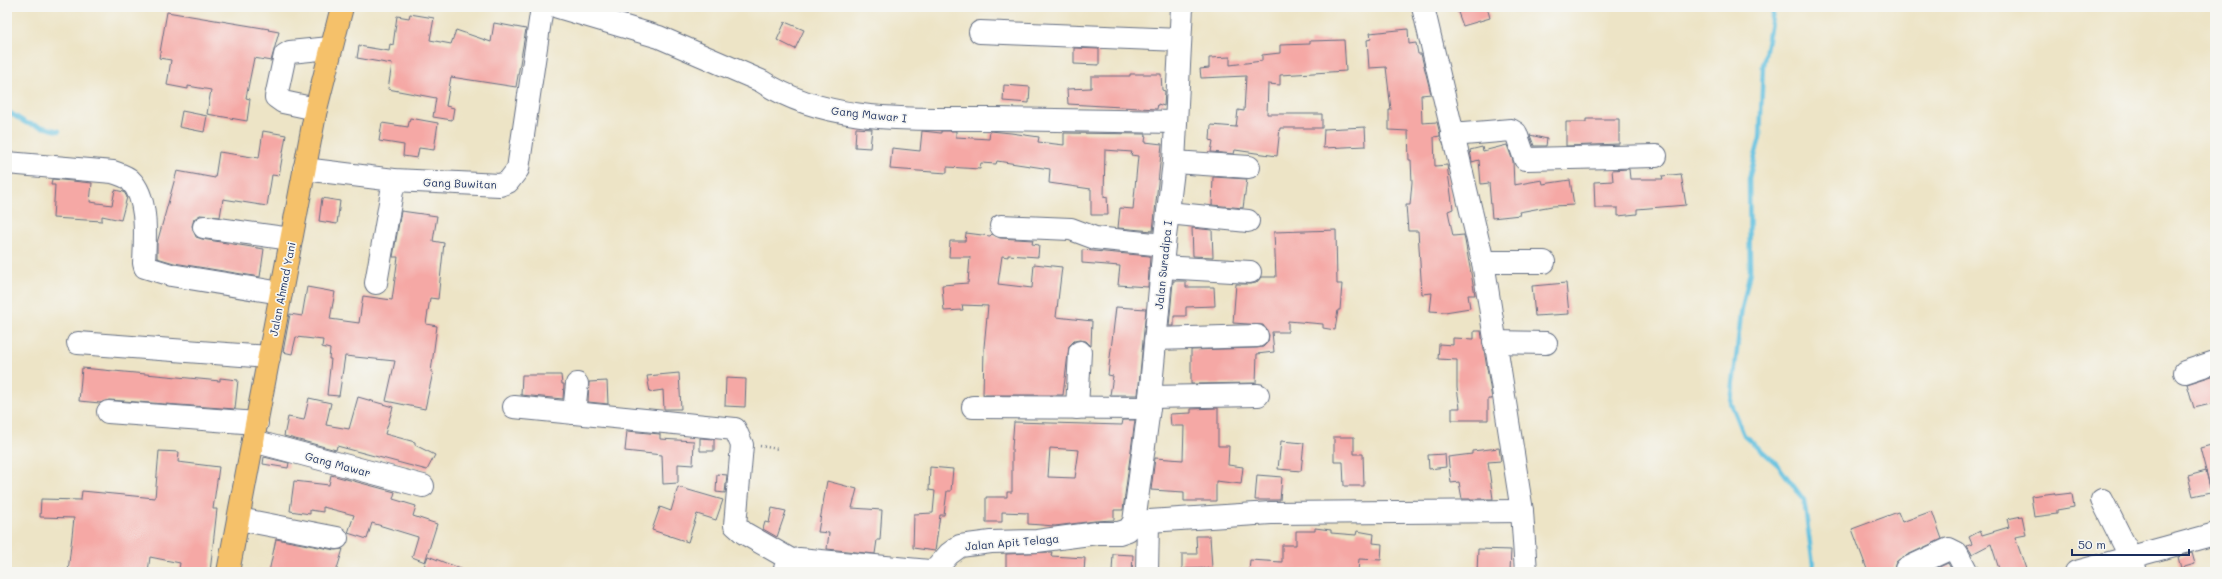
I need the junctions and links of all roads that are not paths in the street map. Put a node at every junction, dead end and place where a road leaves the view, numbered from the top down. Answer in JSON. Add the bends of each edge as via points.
{"nodes":[{"id":1,"x":342,"y":7,"type":"edge"},
{"id":2,"x":542,"y":7,"type":"edge"},
{"id":3,"x":558,"y":7,"type":"edge"},
{"id":4,"x":1182,"y":7,"type":"edge"},
{"id":5,"x":1423,"y":7,"type":"edge"},
{"id":6,"x":980,"y":32,"type":"dead end"},
{"id":7,"x":1180,"y":40,"type":"junction"},
{"id":8,"x":330,"y":48,"type":"junction"},
{"id":9,"x":316,"y":109,"type":"junction"},
{"id":10,"x":1176,"y":122,"type":"junction"},
{"id":11,"x":1452,"y":135,"type":"junction"},
{"id":12,"x":1656,"y":156,"type":"dead end"},
{"id":13,"x":1174,"y":162,"type":"junction"},
{"id":14,"x":7,"y":163,"type":"edge"},
{"id":15,"x":1249,"y":167,"type":"dead end"},
{"id":16,"x":304,"y":169,"type":"junction"},
{"id":17,"x":394,"y":180,"type":"junction"},
{"id":18,"x":1168,"y":213,"type":"junction"},
{"id":19,"x":1248,"y":221,"type":"dead end"},
{"id":20,"x":1001,"y":226,"type":"dead end"},
{"id":21,"x":204,"y":227,"type":"dead end"},
{"id":22,"x":291,"y":239,"type":"junction"},
{"id":23,"x":1164,"y":245,"type":"junction"},
{"id":24,"x":1483,"y":262,"type":"junction"},
{"id":25,"x":1544,"y":262,"type":"dead end"},
{"id":26,"x":1162,"y":267,"type":"junction"},
{"id":27,"x":1250,"y":272,"type":"dead end"},
{"id":28,"x":376,"y":283,"type":"dead end"},
{"id":29,"x":281,"y":292,"type":"junction"},
{"id":30,"x":1257,"y":336,"type":"dead end"},
{"id":31,"x":1156,"y":339,"type":"junction"},
{"id":32,"x":1494,"y":342,"type":"junction"},
{"id":33,"x":78,"y":343,"type":"dead end"},
{"id":34,"x":1546,"y":343,"type":"dead end"},
{"id":35,"x":1080,"y":352,"type":"dead end"},
{"id":36,"x":269,"y":357,"type":"junction"},
{"id":37,"x":2215,"y":362,"type":"edge"},
{"id":38,"x":2185,"y":372,"type":"dead end"},
{"id":39,"x":577,"y":384,"type":"dead end"},
{"id":40,"x":1258,"y":395,"type":"dead end"},
{"id":41,"x":1150,"y":403,"type":"junction"},
{"id":42,"x":514,"y":407,"type":"dead end"},
{"id":43,"x":972,"y":407,"type":"dead end"},
{"id":44,"x":1077,"y":408,"type":"junction"},
{"id":45,"x":108,"y":412,"type":"dead end"},
{"id":46,"x":574,"y":412,"type":"junction"},
{"id":47,"x":255,"y":432,"type":"junction"},
{"id":48,"x":423,"y":486,"type":"dead end"},
{"id":49,"x":2102,"y":500,"type":"dead end"},
{"id":50,"x":1522,"y":511,"type":"junction"},
{"id":51,"x":239,"y":519,"type":"junction"},
{"id":52,"x":1141,"y":522,"type":"junction"},
{"id":53,"x":2215,"y":534,"type":"edge"},
{"id":54,"x":337,"y":538,"type":"dead end"},
{"id":55,"x":2132,"y":564,"type":"edge"},
{"id":56,"x":788,"y":566,"type":"edge"},
{"id":57,"x":1906,"y":569,"type":"dead end"},
{"id":58,"x":228,"y":572,"type":"edge"},
{"id":59,"x":1147,"y":572,"type":"edge"},
{"id":60,"x":1526,"y":572,"type":"edge"},
{"id":61,"x":1967,"y":572,"type":"edge"},
{"id":62,"x":2076,"y":572,"type":"edge"}],
"edges":[{"from":1,"to":8,"type":"main road","name":"Jalan Ahmad Yani"},
{"from":2,"to":17,"type":"street","name":"Gang Buwitan","via":[[518,169],[514,177],[500,185]]},
{"from":3,"to":10,"type":"street","name":"Gang Mawar I","via":[[659,37],[825,110],[892,118]]},
{"from":4,"to":7,"type":"street","name":"Jalan Suradipa I"},
{"from":5,"to":11,"type":"street"},
{"from":6,"to":7,"type":"street"},
{"from":7,"to":10,"type":"street","name":"Jalan Suradipa I"},
{"from":8,"to":9,"type":"main road","name":"Jalan Ahmad Yani"},
{"from":8,"to":9,"type":"street","via":[[290,52],[286,55],[276,97],[283,102]]},
{"from":9,"to":16,"type":"main road","name":"Jalan Ahmad Yani"},
{"from":10,"to":13,"type":"street","name":"Jalan Suradipa I"},
{"from":11,"to":12,"type":"street","via":[[1511,130],[1516,133],[1525,159]]},
{"from":11,"to":24,"type":"street"},
{"from":13,"to":15,"type":"street"},
{"from":13,"to":18,"type":"street","name":"Jalan Suradipa I"},
{"from":14,"to":29,"type":"street","via":[[113,172],[128,178],[145,210],[145,267],[171,274]]},
{"from":16,"to":17,"type":"street","name":"Gang Buwitan"},
{"from":16,"to":22,"type":"main road","name":"Jalan Ahmad Yani"},
{"from":17,"to":28,"type":"street"},
{"from":18,"to":19,"type":"street"},
{"from":18,"to":23,"type":"street","name":"Jalan Suradipa I"},
{"from":20,"to":23,"type":"street","via":[[1071,229],[1095,238]]},
{"from":21,"to":22,"type":"street"},
{"from":22,"to":29,"type":"main road","name":"Jalan Ahmad Yani"},
{"from":23,"to":26,"type":"street","name":"Jalan Suradipa I"},
{"from":24,"to":25,"type":"street"},
{"from":24,"to":32,"type":"street"},
{"from":26,"to":27,"type":"street"},
{"from":26,"to":31,"type":"street","name":"Jalan Suradipa I"},
{"from":29,"to":36,"type":"main road","name":"Jalan Ahmad Yani"},
{"from":30,"to":31,"type":"street"},
{"from":31,"to":41,"type":"street","name":"Jalan Suradipa I"},
{"from":32,"to":34,"type":"street"},
{"from":32,"to":50,"type":"street"},
{"from":33,"to":36,"type":"street"},
{"from":35,"to":44,"type":"street"},
{"from":36,"to":47,"type":"main road","name":"Jalan Ahmad Yani"},
{"from":37,"to":38,"type":"street"},
{"from":39,"to":46,"type":"street"},
{"from":40,"to":41,"type":"street"},
{"from":41,"to":44,"type":"street"},
{"from":41,"to":52,"type":"street","name":"Jalan Suradipa I"},
{"from":42,"to":46,"type":"street"},
{"from":43,"to":44,"type":"street"},
{"from":45,"to":47,"type":"street","name":"Gang Mawar"},
{"from":46,"to":56,"type":"street","via":[[735,429],[742,446],[734,525]]},
{"from":47,"to":48,"type":"street","name":"Gang Mawar"},
{"from":47,"to":51,"type":"main road","name":"Jalan Ahmad Yani"},
{"from":49,"to":55,"type":"street"},
{"from":50,"to":52,"type":"street","via":[[1271,513]]},
{"from":50,"to":60,"type":"street"},
{"from":51,"to":54,"type":"street"},
{"from":51,"to":58,"type":"main road","name":"Jalan Ahmad Yani"},
{"from":52,"to":56,"type":"street","name":"Jalan Apit Telaga","via":[[1118,533],[960,546],[936,569],[929,571],[804,560]]},
{"from":52,"to":59,"type":"street","name":"Jalan Suradipa I"},
{"from":53,"to":55,"type":"street"},
{"from":55,"to":62,"type":"street"},
{"from":57,"to":61,"type":"street","via":[[1949,549],[1957,553]]}]}
